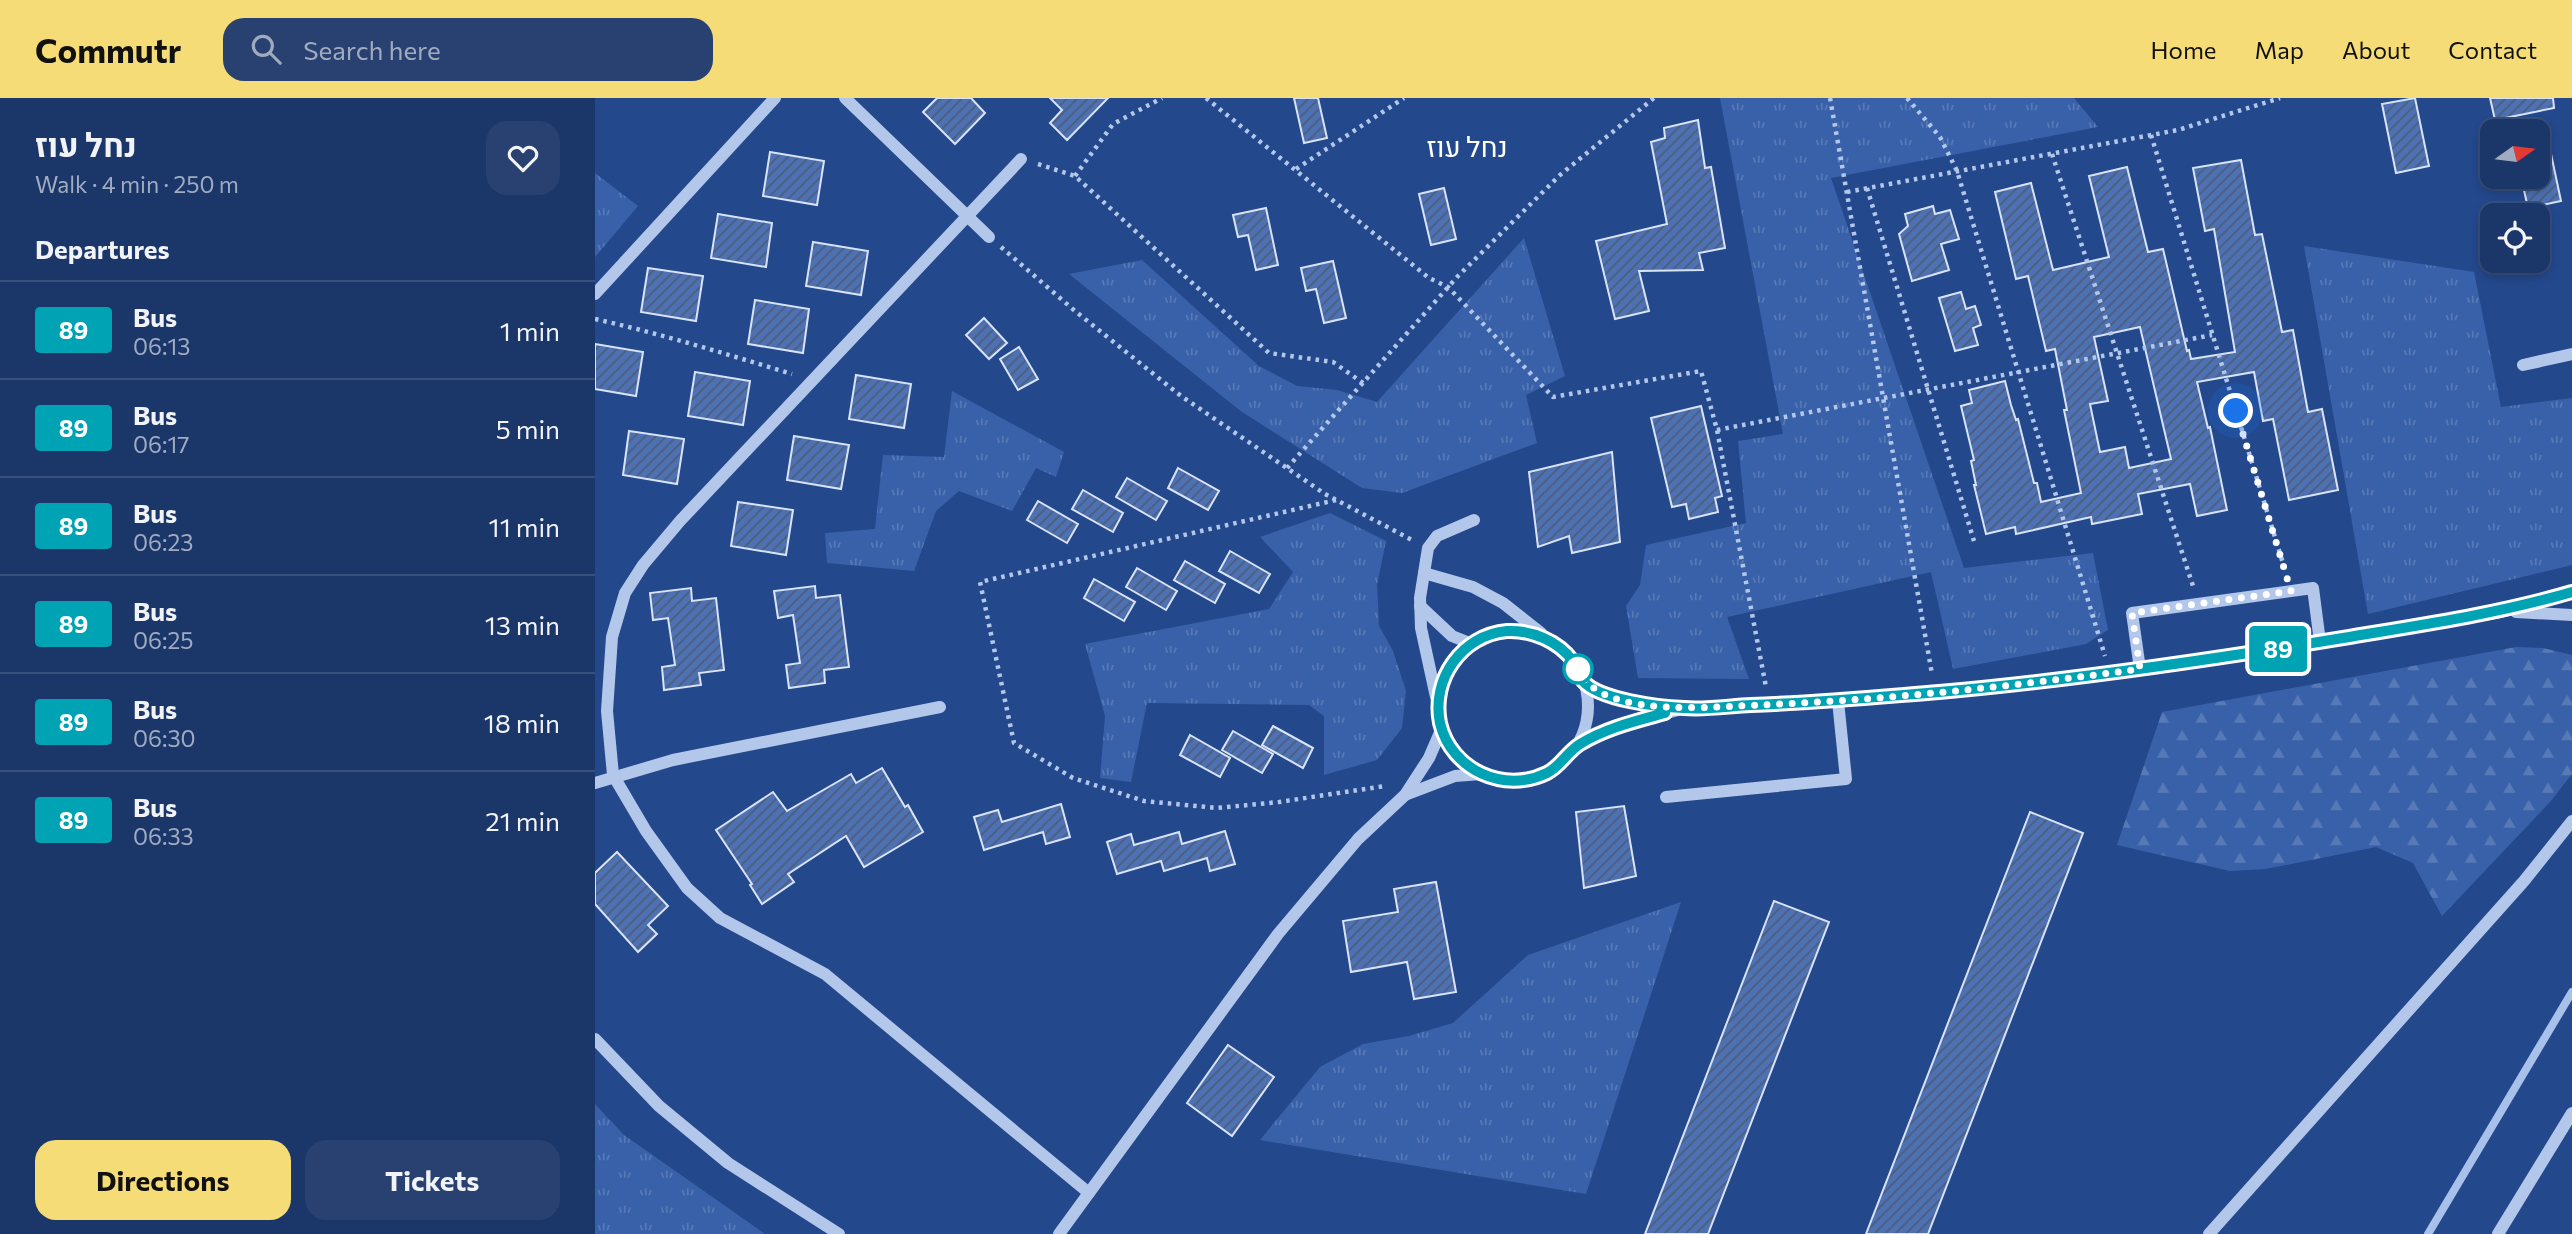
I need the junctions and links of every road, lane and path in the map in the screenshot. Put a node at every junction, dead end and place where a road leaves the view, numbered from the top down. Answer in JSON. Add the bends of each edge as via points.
{"nodes":[{"id":1,"x":775,"y":98,"type":"edge"},
{"id":2,"x":845,"y":98,"type":"edge"},
{"id":3,"x":1162,"y":98,"type":"edge"},
{"id":4,"x":1206,"y":98,"type":"edge"},
{"id":5,"x":1404,"y":98,"type":"edge"},
{"id":6,"x":1654,"y":98,"type":"edge"},
{"id":7,"x":1830,"y":98,"type":"edge"},
{"id":8,"x":1907,"y":98,"type":"edge"},
{"id":9,"x":2280,"y":98,"type":"edge"},
{"id":10,"x":2151,"y":135,"type":"junction"},
{"id":11,"x":2052,"y":154,"type":"junction"},
{"id":12,"x":1021,"y":159,"type":"joint"},
{"id":13,"x":1296,"y":169,"type":"junction"},
{"id":14,"x":1957,"y":171,"type":"junction"},
{"id":15,"x":1075,"y":176,"type":"junction"},
{"id":16,"x":1867,"y":188,"type":"junction"},
{"id":17,"x":1847,"y":192,"type":"junction"},
{"id":18,"x":967,"y":216,"type":"junction"},
{"id":19,"x":989,"y":237,"type":"joint"},
{"id":20,"x":1448,"y":287,"type":"junction"},
{"id":21,"x":595,"y":294,"type":"edge"},
{"id":22,"x":595,"y":319,"type":"edge"},
{"id":23,"x":2212,"y":335,"type":"junction"},
{"id":24,"x":2116,"y":353,"type":"junction"},
{"id":25,"x":2572,"y":354,"type":"edge"},
{"id":26,"x":2523,"y":365,"type":"dead end"},
{"id":27,"x":2018,"y":372,"type":"junction"},
{"id":28,"x":813,"y":381,"type":"junction"},
{"id":29,"x":1363,"y":383,"type":"junction"},
{"id":30,"x":1927,"y":389,"type":"junction"},
{"id":31,"x":1884,"y":398,"type":"junction"},
{"id":32,"x":1717,"y":430,"type":"junction"},
{"id":33,"x":1287,"y":468,"type":"junction"},
{"id":34,"x":1336,"y":500,"type":"junction"},
{"id":35,"x":1473,"y":520,"type":"dead end"},
{"id":36,"x":1974,"y":541,"type":"dead end"},
{"id":37,"x":1428,"y":548,"type":"junction"},
{"id":38,"x":1424,"y":573,"type":"junction"},
{"id":39,"x":2291,"y":591,"type":"junction"},
{"id":40,"x":2572,"y":592,"type":"edge"},
{"id":41,"x":2199,"y":604,"type":"junction"},
{"id":42,"x":1420,"y":606,"type":"junction"},
{"id":43,"x":2501,"y":611,"type":"junction"},
{"id":44,"x":2572,"y":615,"type":"edge"},
{"id":45,"x":2320,"y":642,"type":"junction"},
{"id":46,"x":1472,"y":644,"type":"junction"},
{"id":47,"x":1558,"y":646,"type":"junction"},
{"id":48,"x":2140,"y":669,"type":"junction"},
{"id":49,"x":2111,"y":673,"type":"junction"},
{"id":50,"x":1583,"y":681,"type":"junction"},
{"id":51,"x":1934,"y":686,"type":"dead end"},
{"id":52,"x":1838,"y":701,"type":"junction"},
{"id":53,"x":1438,"y":703,"type":"junction"},
{"id":54,"x":1769,"y":705,"type":"junction"},
{"id":55,"x":940,"y":707,"type":"dead end"},
{"id":56,"x":1685,"y":708,"type":"junction"},
{"id":57,"x":1441,"y":728,"type":"junction"},
{"id":58,"x":1577,"y":745,"type":"junction"},
{"id":59,"x":1481,"y":774,"type":"junction"},
{"id":60,"x":613,"y":775,"type":"junction"},
{"id":61,"x":1413,"y":782,"type":"junction"},
{"id":62,"x":595,"y":783,"type":"edge"},
{"id":63,"x":1405,"y":795,"type":"junction"},
{"id":64,"x":1666,"y":797,"type":"dead end"},
{"id":65,"x":2572,"y":821,"type":"edge"},
{"id":66,"x":595,"y":1039,"type":"edge"},
{"id":67,"x":2572,"y":1113,"type":"edge"},
{"id":68,"x":1089,"y":1193,"type":"junction"},
{"id":69,"x":1061,"y":1232,"type":"edge"},
{"id":70,"x":839,"y":1234,"type":"edge"},
{"id":71,"x":2209,"y":1234,"type":"edge"},
{"id":72,"x":2498,"y":1234,"type":"edge"}],
"edges":[{"from":1,"to":21,"type":"street"},
{"from":2,"to":18,"type":"street"},
{"from":3,"to":15,"type":"path","via":[[1113,124]]},
{"from":4,"to":13,"type":"path"},
{"from":5,"to":13,"type":"path"},
{"from":6,"to":20,"type":"path","via":[[1560,174]]},
{"from":7,"to":17,"type":"path"},
{"from":8,"to":14,"type":"path","via":[[1940,137]]},
{"from":9,"to":10,"type":"path"},
{"from":10,"to":11,"type":"path"},
{"from":10,"to":23,"type":"path"},
{"from":11,"to":14,"type":"path"},
{"from":11,"to":24,"type":"path"},
{"from":12,"to":15,"type":"path"},
{"from":12,"to":18,"type":"street"},
{"from":13,"to":20,"type":"path","via":[[1429,278]]},
{"from":14,"to":16,"type":"path"},
{"from":14,"to":27,"type":"path"},
{"from":15,"to":29,"type":"path","via":[[1269,353],[1333,362]]},
{"from":16,"to":17,"type":"path"},
{"from":16,"to":30,"type":"path"},
{"from":17,"to":31,"type":"path"},
{"from":18,"to":19,"type":"street"},
{"from":18,"to":28,"type":"street"},
{"from":19,"to":33,"type":"path","via":[[1181,396]]},
{"from":20,"to":29,"type":"path"},
{"from":20,"to":32,"type":"path","via":[[1553,397],[1701,371]]},
{"from":22,"to":28,"type":"path","via":[[654,332]]},
{"from":23,"to":24,"type":"path"},
{"from":23,"to":39,"type":"path"},
{"from":24,"to":27,"type":"path"},
{"from":24,"to":41,"type":"path"},
{"from":25,"to":26,"type":"street"},
{"from":27,"to":30,"type":"path"},
{"from":27,"to":49,"type":"path"},
{"from":28,"to":60,"type":"street","via":[[680,521],[625,593],[612,637],[607,711]]},
{"from":29,"to":33,"type":"path"},
{"from":30,"to":31,"type":"path"},
{"from":30,"to":36,"type":"path"},
{"from":31,"to":32,"type":"path"},
{"from":31,"to":51,"type":"path"},
{"from":32,"to":54,"type":"path"},
{"from":33,"to":34,"type":"path"},
{"from":34,"to":37,"type":"path"},
{"from":34,"to":61,"type":"path","via":[[979,582],[1014,743],[1073,778],[1143,802],[1217,808]]},
{"from":35,"to":37,"type":"street","via":[[1437,536]]},
{"from":37,"to":38,"type":"street"},
{"from":38,"to":42,"type":"street"},
{"from":38,"to":47,"type":"street","via":[[1473,587],[1503,603]]},
{"from":39,"to":41,"type":"street"},
{"from":39,"to":45,"type":"street","via":[[2312,588]]},
{"from":40,"to":43,"type":"street"},
{"from":41,"to":48,"type":"street","via":[[2132,613]]},
{"from":42,"to":46,"type":"street","via":[[1452,636]]},
{"from":42,"to":53,"type":"street"},
{"from":43,"to":44,"type":"street"},
{"from":43,"to":45,"type":"street"},
{"from":45,"to":48,"type":"street"},
{"from":46,"to":47,"type":"street","via":[[1510,631],[1527,632]]},
{"from":46,"to":53,"type":"street","via":[[1453,661]]},
{"from":47,"to":50,"type":"street"},
{"from":48,"to":49,"type":"street"},
{"from":49,"to":52,"type":"street"},
{"from":50,"to":56,"type":"street","via":[[1606,695]]},
{"from":50,"to":58,"type":"street","via":[[1588,710]]},
{"from":52,"to":54,"type":"street"},
{"from":52,"to":64,"type":"street","via":[[1846,779]]},
{"from":53,"to":57,"type":"street"},
{"from":54,"to":56,"type":"street"},
{"from":55,"to":60,"type":"street"},
{"from":56,"to":58,"type":"street","via":[[1624,724]]},
{"from":57,"to":59,"type":"street","via":[[1456,755]]},
{"from":57,"to":61,"type":"street"},
{"from":58,"to":59,"type":"street","via":[[1566,760],[1534,778],[1498,780]]},
{"from":59,"to":63,"type":"street","via":[[1455,776]]},
{"from":60,"to":62,"type":"street"},
{"from":60,"to":68,"type":"street","via":[[687,888],[720,918],[825,974]]},
{"from":61,"to":63,"type":"street"},
{"from":63,"to":68,"type":"street","via":[[1314,888]]},
{"from":65,"to":71,"type":"street","via":[[2524,881]]},
{"from":66,"to":70,"type":"street","via":[[659,1105],[728,1163]]},
{"from":67,"to":72,"type":"street"},
{"from":68,"to":69,"type":"street"}]}
